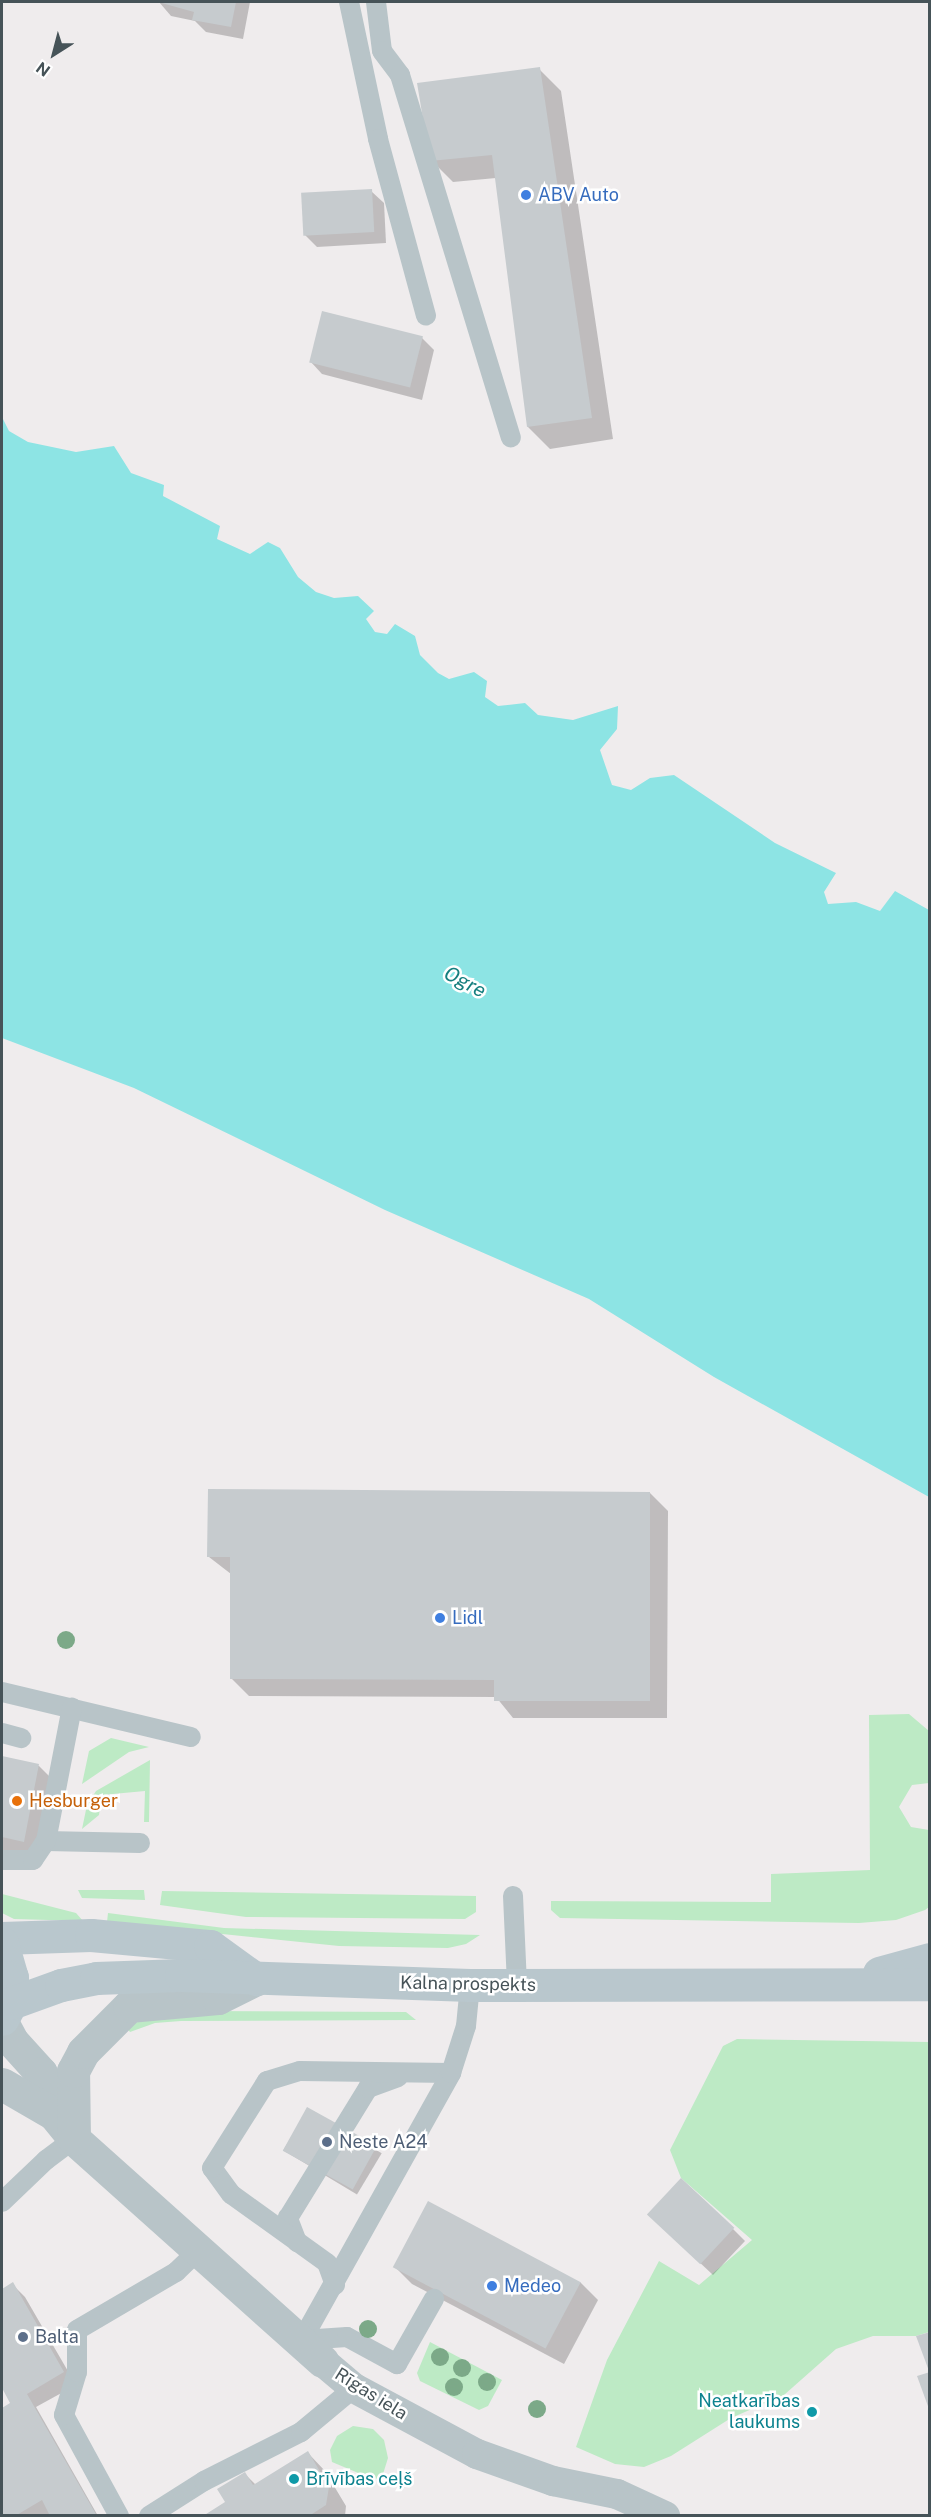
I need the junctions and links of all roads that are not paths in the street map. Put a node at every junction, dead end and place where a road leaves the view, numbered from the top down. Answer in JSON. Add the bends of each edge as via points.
{"nodes":[{"id":1,"x":349,"y":2,"type":"edge"},
{"id":2,"x":375,"y":2,"type":"edge"},
{"id":3,"x":426,"y":316,"type":"dead end"},
{"id":4,"x":511,"y":437,"type":"dead end"},
{"id":5,"x":2,"y":1692,"type":"edge"},
{"id":6,"x":72,"y":1707,"type":"junction"},
{"id":7,"x":2,"y":1733,"type":"edge"},
{"id":8,"x":191,"y":1737,"type":"dead end"},
{"id":9,"x":21,"y":1738,"type":"dead end"},
{"id":10,"x":46,"y":1841,"type":"junction"},
{"id":11,"x":140,"y":1843,"type":"dead end"},
{"id":12,"x":2,"y":1860,"type":"edge"},
{"id":13,"x":513,"y":1896,"type":"dead end"},
{"id":14,"x":2,"y":1938,"type":"edge"},
{"id":15,"x":2,"y":1943,"type":"edge"},
{"id":16,"x":930,"y":1959,"type":"edge"},
{"id":17,"x":256,"y":1979,"type":"junction"},
{"id":18,"x":842,"y":1983,"type":"junction"},
{"id":19,"x":930,"y":1984,"type":"edge"},
{"id":20,"x":470,"y":1985,"type":"junction"},
{"id":21,"x":517,"y":1985,"type":"junction"},
{"id":22,"x":5,"y":2015,"type":"edge"},
{"id":23,"x":408,"y":2073,"type":"junction"},
{"id":24,"x":451,"y":2073,"type":"junction"},
{"id":25,"x":2,"y":2084,"type":"edge"},
{"id":26,"x":54,"y":2114,"type":"junction"},
{"id":27,"x":74,"y":2139,"type":"junction"},
{"id":28,"x":2,"y":2202,"type":"edge"},
{"id":29,"x":297,"y":2242,"type":"junction"},
{"id":30,"x":197,"y":2252,"type":"junction"},
{"id":31,"x":335,"y":2285,"type":"junction"},
{"id":32,"x":434,"y":2299,"type":"dead end"},
{"id":33,"x":312,"y":2351,"type":"junction"},
{"id":34,"x":354,"y":2388,"type":"junction"},
{"id":35,"x":119,"y":2516,"type":"edge"},
{"id":36,"x":149,"y":2516,"type":"edge"},
{"id":37,"x":664,"y":2516,"type":"edge"}],
"edges":[{"from":1,"to":3,"type":"lane","via":[[378,139]]},
{"from":2,"to":4,"type":"lane","via":[[381,51],[400,75]]},
{"from":5,"to":6,"type":"lane"},
{"from":6,"to":8,"type":"lane"},
{"from":6,"to":10,"type":"lane"},
{"from":7,"to":9,"type":"lane"},
{"from":10,"to":11,"type":"lane"},
{"from":10,"to":12,"type":"lane","via":[[33,1860]]},
{"from":13,"to":21,"type":"lane"},
{"from":14,"to":17,"type":"main road","via":[[91,1935],[210,1946]]},
{"from":15,"to":22,"type":"main road","via":[[12,1977]]},
{"from":16,"to":18,"type":"main road"},
{"from":17,"to":20,"type":"main road","name":"Kalna prospekts"},
{"from":17,"to":22,"type":"main road","name":"Kalna prospekts","via":[[181,1975],[96,1978],[61,1985]]},
{"from":17,"to":27,"type":"street","via":[[218,1998],[129,2006],[115,2018],[83,2052],[73,2072]]},
{"from":18,"to":19,"type":"main road","name":"Kalna prospekts"},
{"from":18,"to":21,"type":"main road","name":"Kalna prospekts"},
{"from":20,"to":21,"type":"main road","name":"Kalna prospekts"},
{"from":20,"to":24,"type":"lane","via":[[466,2026]]},
{"from":22,"to":26,"type":"street","via":[[12,2041],[41,2073]]},
{"from":23,"to":24,"type":"lane"},
{"from":23,"to":29,"type":"lane","via":[[369,2088],[288,2218]]},
{"from":23,"to":29,"type":"lane","via":[[300,2071],[267,2081],[212,2168],[231,2194]]},
{"from":24,"to":31,"type":"lane"},
{"from":25,"to":26,"type":"street"},
{"from":26,"to":27,"type":"street","name":"Rīgas iela"},
{"from":27,"to":28,"type":"lane"},
{"from":27,"to":30,"type":"street","name":"Rīgas iela"},
{"from":29,"to":31,"type":"lane","via":[[327,2263]]},
{"from":30,"to":33,"type":"street","name":"Rīgas iela"},
{"from":30,"to":35,"type":"lane","via":[[176,2272],[77,2330],[77,2372],[64,2415]]},
{"from":31,"to":33,"type":"lane"},
{"from":32,"to":33,"type":"lane","via":[[397,2364],[347,2337]]},
{"from":33,"to":34,"type":"street","name":"Rīgas iela"},
{"from":34,"to":36,"type":"lane","via":[[301,2432],[204,2481]]},
{"from":34,"to":37,"type":"street","name":"Rīgas iela","via":[[477,2454],[553,2481],[617,2494]]}]}
